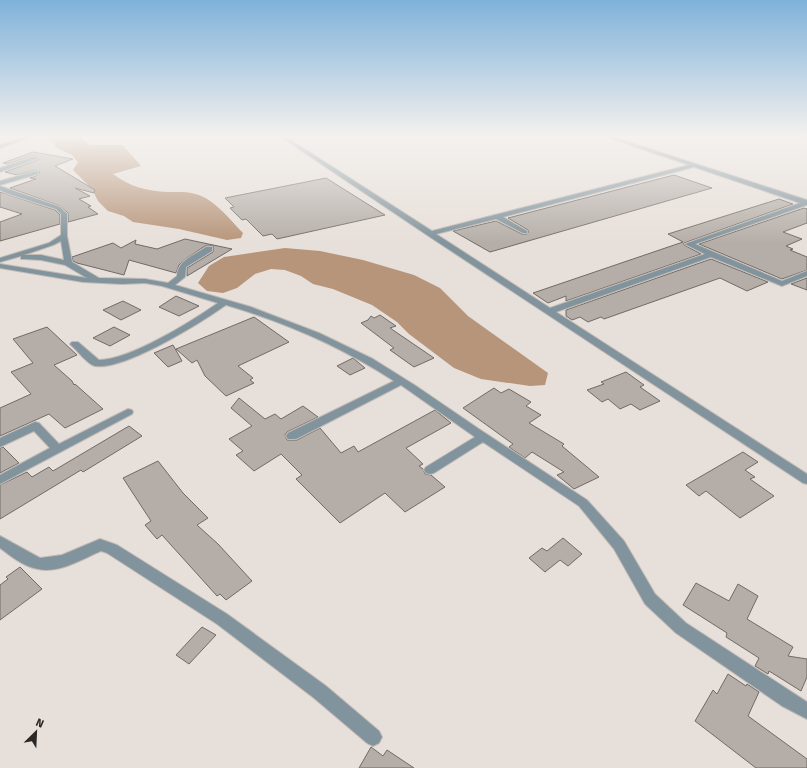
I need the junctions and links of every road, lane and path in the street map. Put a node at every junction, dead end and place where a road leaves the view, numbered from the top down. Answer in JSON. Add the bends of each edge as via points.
{"nodes":[{"id":1,"x":334,"y":171,"type":"edge"},
{"id":2,"x":674,"y":171,"type":"edge"},
{"id":3,"x":708,"y":171,"type":"edge"},
{"id":4,"x":36,"y":173,"type":"dead end"},
{"id":5,"x":0,"y":183,"type":"edge"},
{"id":6,"x":0,"y":188,"type":"edge"},
{"id":7,"x":13,"y":194,"type":"junction"},
{"id":8,"x":0,"y":197,"type":"edge"},
{"id":9,"x":806,"y":203,"type":"edge"},
{"id":10,"x":496,"y":216,"type":"junction"},
{"id":11,"x":524,"y":232,"type":"dead end"},
{"id":12,"x":429,"y":234,"type":"junction"},
{"id":13,"x":64,"y":236,"type":"junction"},
{"id":14,"x":209,"y":249,"type":"dead end"},
{"id":15,"x":711,"y":254,"type":"junction"},
{"id":16,"x":8,"y":258,"type":"junction"},
{"id":17,"x":0,"y":260,"type":"edge"},
{"id":18,"x":68,"y":264,"type":"junction"},
{"id":19,"x":0,"y":266,"type":"edge"},
{"id":20,"x":807,"y":274,"type":"edge"},
{"id":21,"x":98,"y":281,"type":"junction"},
{"id":22,"x":169,"y":286,"type":"junction"},
{"id":23,"x":223,"y":303,"type":"junction"},
{"id":24,"x":550,"y":311,"type":"junction"},
{"id":25,"x":75,"y":344,"type":"dead end"},
{"id":26,"x":401,"y":381,"type":"junction"},
{"id":27,"x":128,"y":412,"type":"dead end"},
{"id":28,"x":292,"y":436,"type":"dead end"},
{"id":29,"x":483,"y":438,"type":"junction"},
{"id":30,"x":0,"y":443,"type":"edge"},
{"id":31,"x":58,"y":449,"type":"junction"},
{"id":32,"x":430,"y":470,"type":"dead end"},
{"id":33,"x":0,"y":480,"type":"edge"},
{"id":34,"x":807,"y":480,"type":"edge"},
{"id":35,"x":0,"y":541,"type":"edge"},
{"id":36,"x":807,"y":710,"type":"edge"},
{"id":37,"x":373,"y":737,"type":"dead end"}],
"edges":[{"from":1,"to":12,"type":"street"},
{"from":2,"to":10,"type":"street"},
{"from":3,"to":9,"type":"street"},
{"from":4,"to":5,"type":"street"},
{"from":6,"to":7,"type":"street"},
{"from":7,"to":8,"type":"street"},
{"from":7,"to":13,"type":"street","via":[[58,208],[64,214]]},
{"from":9,"to":15,"type":"street","via":[[689,244]]},
{"from":10,"to":11,"type":"street"},
{"from":10,"to":12,"type":"street"},
{"from":12,"to":24,"type":"street"},
{"from":13,"to":16,"type":"street","via":[[51,244]]},
{"from":13,"to":18,"type":"street"},
{"from":14,"to":22,"type":"street","via":[[184,266],[181,277]]},
{"from":15,"to":20,"type":"street","via":[[782,284]]},
{"from":15,"to":24,"type":"street"},
{"from":16,"to":17,"type":"street"},
{"from":16,"to":18,"type":"street","via":[[35,256]]},
{"from":18,"to":21,"type":"street"},
{"from":19,"to":21,"type":"street"},
{"from":21,"to":22,"type":"street","via":[[145,281]]},
{"from":22,"to":23,"type":"street"},
{"from":23,"to":25,"type":"street","via":[[192,325],[106,364],[96,363]]},
{"from":23,"to":26,"type":"street","via":[[248,309],[316,335],[370,361]]},
{"from":24,"to":34,"type":"street"},
{"from":26,"to":28,"type":"street"},
{"from":26,"to":29,"type":"street"},
{"from":27,"to":31,"type":"street"},
{"from":29,"to":32,"type":"street"},
{"from":29,"to":36,"type":"street","via":[[583,504],[619,545],[650,599],[681,628]]},
{"from":30,"to":31,"type":"street","via":[[35,426]]},
{"from":31,"to":33,"type":"street"},
{"from":35,"to":37,"type":"street","via":[[39,565],[59,562],[100,545],[112,549],[222,619],[320,692]]}]}
